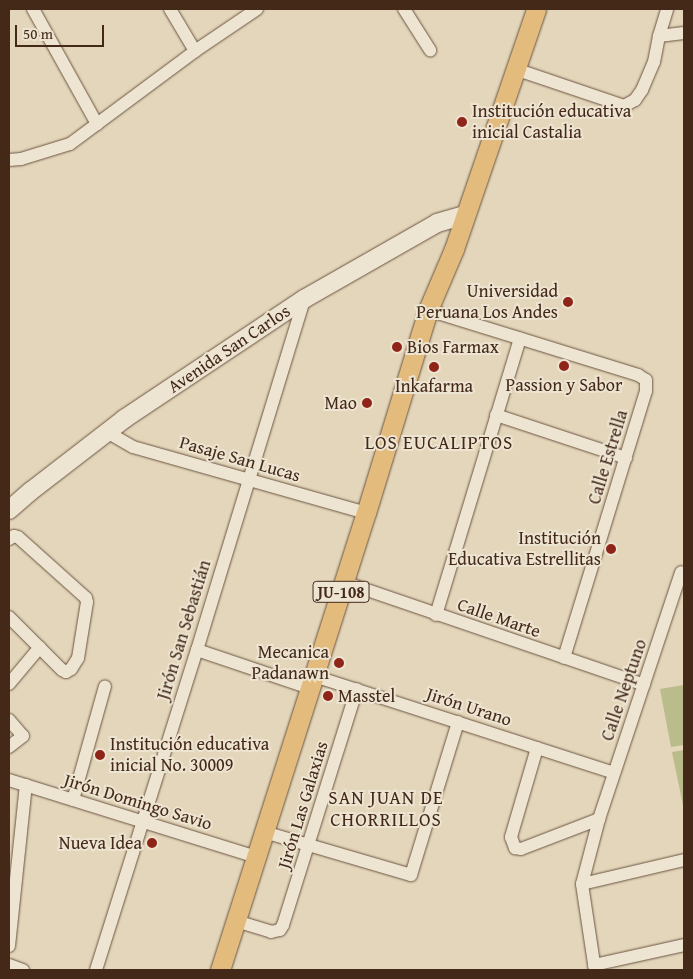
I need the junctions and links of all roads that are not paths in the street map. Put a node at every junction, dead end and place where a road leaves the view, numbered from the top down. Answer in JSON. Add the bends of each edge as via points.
{"nodes":[{"id":1,"x":33,"y":9,"type":"edge"},
{"id":2,"x":170,"y":9,"type":"edge"},
{"id":3,"x":257,"y":9,"type":"edge"},
{"id":4,"x":404,"y":9,"type":"edge"},
{"id":5,"x":536,"y":9,"type":"edge"},
{"id":6,"x":667,"y":9,"type":"edge"},
{"id":7,"x":684,"y":33,"type":"edge"},
{"id":8,"x":659,"y":36,"type":"junction"},
{"id":9,"x":430,"y":50,"type":"dead end"},
{"id":10,"x":195,"y":51,"type":"junction"},
{"id":11,"x":515,"y":70,"type":"junction"},
{"id":12,"x":97,"y":124,"type":"junction"},
{"id":13,"x":9,"y":160,"type":"edge"},
{"id":14,"x":465,"y":215,"type":"junction"},
{"id":15,"x":304,"y":299,"type":"junction"},
{"id":16,"x":428,"y":310,"type":"junction"},
{"id":17,"x":520,"y":338,"type":"junction"},
{"id":18,"x":496,"y":415,"type":"junction"},
{"id":19,"x":107,"y":432,"type":"junction"},
{"id":20,"x":626,"y":458,"type":"junction"},
{"id":21,"x":249,"y":480,"type":"junction"},
{"id":22,"x":9,"y":510,"type":"edge"},
{"id":23,"x":366,"y":513,"type":"junction"},
{"id":24,"x":9,"y":539,"type":"edge"},
{"id":25,"x":682,"y":572,"type":"dead end"},
{"id":26,"x":344,"y":582,"type":"junction"},
{"id":27,"x":436,"y":615,"type":"junction"},
{"id":28,"x":9,"y":617,"type":"edge"},
{"id":29,"x":40,"y":647,"type":"junction"},
{"id":30,"x":197,"y":650,"type":"junction"},
{"id":31,"x":564,"y":658,"type":"junction"},
{"id":32,"x":312,"y":682,"type":"junction"},
{"id":33,"x":9,"y":684,"type":"edge"},
{"id":34,"x":644,"y":685,"type":"junction"},
{"id":35,"x":105,"y":686,"type":"dead end"},
{"id":36,"x":357,"y":689,"type":"junction"},
{"id":37,"x":9,"y":720,"type":"edge"},
{"id":38,"x":458,"y":722,"type":"junction"},
{"id":39,"x":9,"y":747,"type":"edge"},
{"id":40,"x":537,"y":748,"type":"junction"},
{"id":41,"x":614,"y":772,"type":"junction"},
{"id":42,"x":9,"y":780,"type":"edge"},
{"id":43,"x":26,"y":785,"type":"junction"},
{"id":44,"x":73,"y":800,"type":"junction"},
{"id":45,"x":599,"y":819,"type":"junction"},
{"id":46,"x":143,"y":822,"type":"junction"},
{"id":47,"x":264,"y":832,"type":"junction"},
{"id":48,"x":308,"y":846,"type":"junction"},
{"id":49,"x":256,"y":857,"type":"junction"},
{"id":50,"x":684,"y":860,"type":"edge"},
{"id":51,"x":582,"y":884,"type":"junction"},
{"id":52,"x":236,"y":921,"type":"junction"},
{"id":53,"x":684,"y":945,"type":"edge"},
{"id":54,"x":9,"y":946,"type":"edge"},
{"id":55,"x":9,"y":966,"type":"edge"},
{"id":56,"x":594,"y":967,"type":"edge"},
{"id":57,"x":24,"y":970,"type":"edge"},
{"id":58,"x":96,"y":970,"type":"edge"},
{"id":59,"x":220,"y":970,"type":"edge"}],
"edges":[{"from":1,"to":12,"type":"street"},
{"from":2,"to":10,"type":"street"},
{"from":3,"to":10,"type":"street"},
{"from":4,"to":9,"type":"street"},
{"from":5,"to":11,"type":"main road"},
{"from":6,"to":8,"type":"street"},
{"from":7,"to":8,"type":"street"},
{"from":8,"to":11,"type":"street","via":[[654,62],[642,90],[635,100],[624,106]]},
{"from":10,"to":12,"type":"street"},
{"from":11,"to":14,"type":"main road"},
{"from":12,"to":13,"type":"street","via":[[70,144]]},
{"from":14,"to":15,"type":"main road","name":"Avenida San Carlos","via":[[437,223]]},
{"from":14,"to":16,"type":"main road","number":"JU-108"},
{"from":15,"to":19,"type":"main road","name":"Avenida San Carlos"},
{"from":15,"to":21,"type":"street","name":"Jirón San Sebastián"},
{"from":16,"to":17,"type":"street"},
{"from":16,"to":23,"type":"main road","number":"JU-108"},
{"from":17,"to":18,"type":"street"},
{"from":17,"to":20,"type":"street","name":"Calle Estrella","via":[[646,380],[646,391]]},
{"from":18,"to":20,"type":"street"},
{"from":18,"to":27,"type":"street"},
{"from":19,"to":21,"type":"street","name":"Pasaje San Lucas","via":[[133,447]]},
{"from":19,"to":22,"type":"main road","name":"Avenida San Carlos"},
{"from":20,"to":31,"type":"street","name":"Calle Estrella"},
{"from":21,"to":23,"type":"street","name":"Pasaje San Lucas"},
{"from":21,"to":30,"type":"street","name":"Jirón San Sebastián"},
{"from":23,"to":26,"type":"main road","number":"JU-108"},
{"from":24,"to":29,"type":"street","via":[[18,537],[86,598],[78,658],[71,669],[62,670]]},
{"from":25,"to":34,"type":"street","name":"Calle Neptuno"},
{"from":26,"to":27,"type":"street","name":"Calle Marte"},
{"from":26,"to":32,"type":"main road","number":"JU-108"},
{"from":27,"to":31,"type":"street","name":"Calle Marte"},
{"from":28,"to":29,"type":"street"},
{"from":29,"to":33,"type":"street"},
{"from":30,"to":32,"type":"street","name":"Jirón Urano"},
{"from":30,"to":46,"type":"street","name":"Jirón San Sebastián"},
{"from":31,"to":34,"type":"street","name":"Calle Marte"},
{"from":32,"to":36,"type":"street","name":"Jirón Urano"},
{"from":32,"to":47,"type":"main road","number":"JU-108"},
{"from":34,"to":41,"type":"street","name":"Calle Neptuno"},
{"from":35,"to":44,"type":"street"},
{"from":36,"to":38,"type":"street","name":"Jirón Urano"},
{"from":36,"to":48,"type":"street","name":"Jirón Las Galaxias"},
{"from":37,"to":39,"type":"street","via":[[23,736]]},
{"from":38,"to":40,"type":"street","name":"Jirón Urano"},
{"from":38,"to":48,"type":"street","via":[[410,875]]},
{"from":40,"to":41,"type":"street","name":"Jirón Urano"},
{"from":40,"to":45,"type":"street","via":[[511,837],[515,848],[522,849]]},
{"from":41,"to":45,"type":"street","name":"Calle Neptuno"},
{"from":42,"to":43,"type":"street","name":"Jirón Domingo Savio"},
{"from":43,"to":44,"type":"street","name":"Jirón Domingo Savio"},
{"from":43,"to":54,"type":"street"},
{"from":44,"to":46,"type":"street","name":"Jirón Domingo Savio"},
{"from":45,"to":51,"type":"street","name":"Calle Neptuno"},
{"from":46,"to":49,"type":"street","name":"Jirón Domingo Savio"},
{"from":46,"to":58,"type":"street","name":"Jirón San Sebastián"},
{"from":47,"to":48,"type":"street"},
{"from":47,"to":49,"type":"main road","number":"JU-108"},
{"from":48,"to":52,"type":"street","name":"Jirón Las Galaxias","via":[[280,930],[271,932]]},
{"from":49,"to":52,"type":"main road","number":"JU-108"},
{"from":50,"to":51,"type":"street"},
{"from":51,"to":56,"type":"street","name":"Calle Neptuno"},
{"from":52,"to":59,"type":"main road","number":"JU-108"},
{"from":53,"to":56,"type":"street"},
{"from":55,"to":57,"type":"street"}]}
